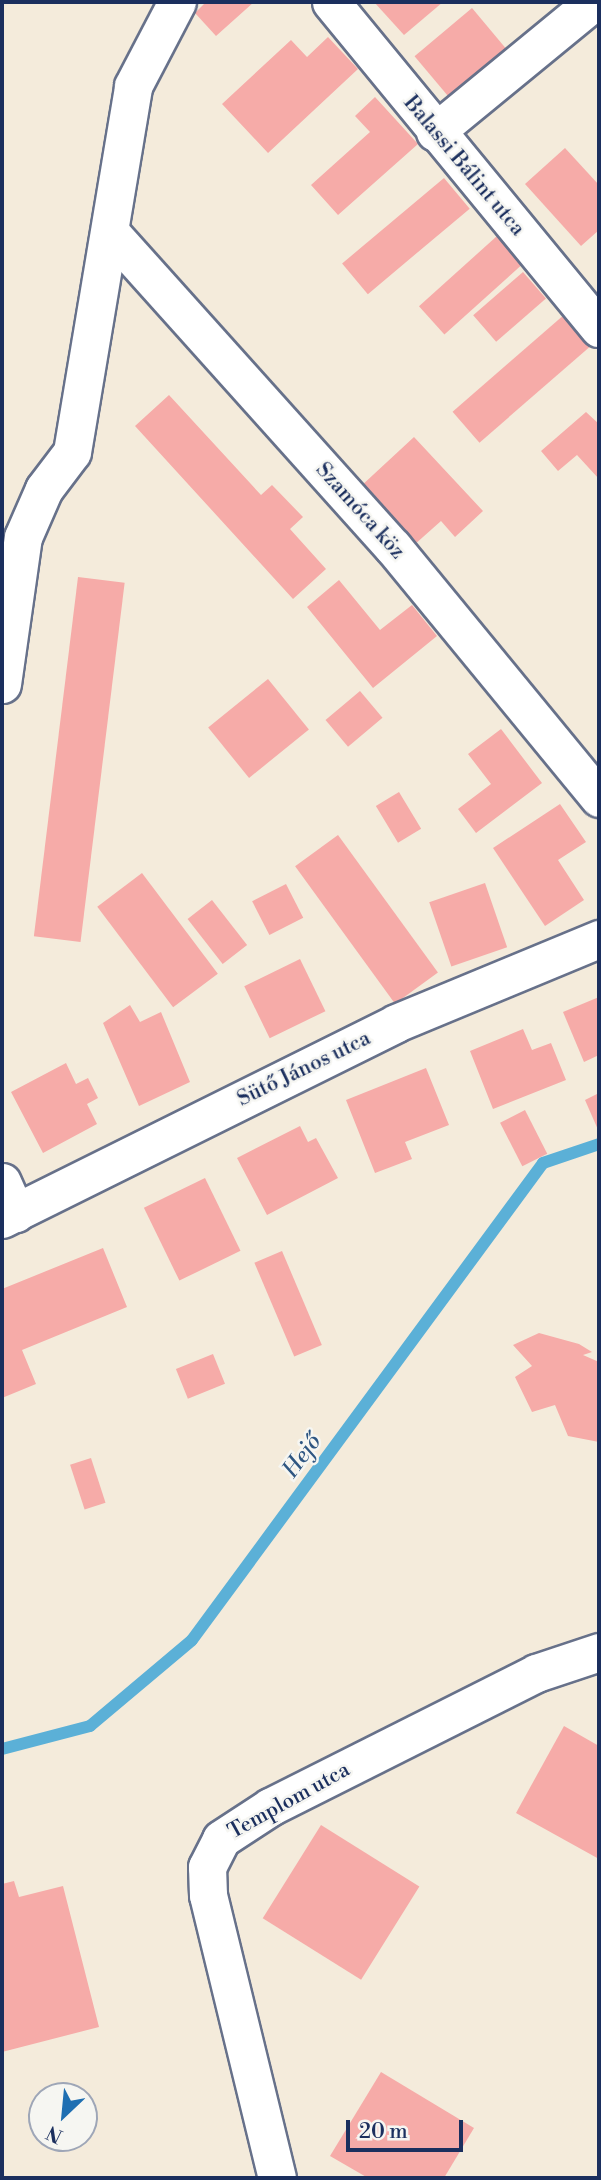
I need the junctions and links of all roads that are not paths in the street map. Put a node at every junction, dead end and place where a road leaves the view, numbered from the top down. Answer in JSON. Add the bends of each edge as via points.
{"nodes":[{"id":1,"x":177,"y":2,"type":"edge"},
{"id":2,"x":331,"y":2,"type":"edge"},
{"id":3,"x":593,"y":2,"type":"edge"},
{"id":4,"x":435,"y":132,"type":"junction"},
{"id":5,"x":111,"y":233,"type":"junction"},
{"id":6,"x":599,"y":328,"type":"edge"},
{"id":7,"x":2,"y":684,"type":"edge"},
{"id":8,"x":599,"y":798,"type":"edge"},
{"id":9,"x":599,"y":939,"type":"edge"},
{"id":10,"x":6,"y":1205,"type":"edge"},
{"id":11,"x":599,"y":1652,"type":"edge"},
{"id":12,"x":277,"y":2178,"type":"edge"}],
"edges":[{"from":1,"to":5,"type":"street","via":[[133,86]]},
{"from":2,"to":4,"type":"street","name":"Balassi Bálint utca"},
{"from":3,"to":4,"type":"street"},
{"from":4,"to":6,"type":"street","name":"Balassi Bálint utca"},
{"from":5,"to":7,"type":"street","via":[[72,452],[44,489],[23,537]]},
{"from":5,"to":8,"type":"street","name":"Szamóca köz","via":[[393,547]]},
{"from":9,"to":10,"type":"street","name":"Sütő János utca","via":[[396,1023]]},
{"from":11,"to":12,"type":"street","name":"Templom utca","via":[[524,1679],[270,1807],[221,1839],[208,1867],[208,1895]]}]}
